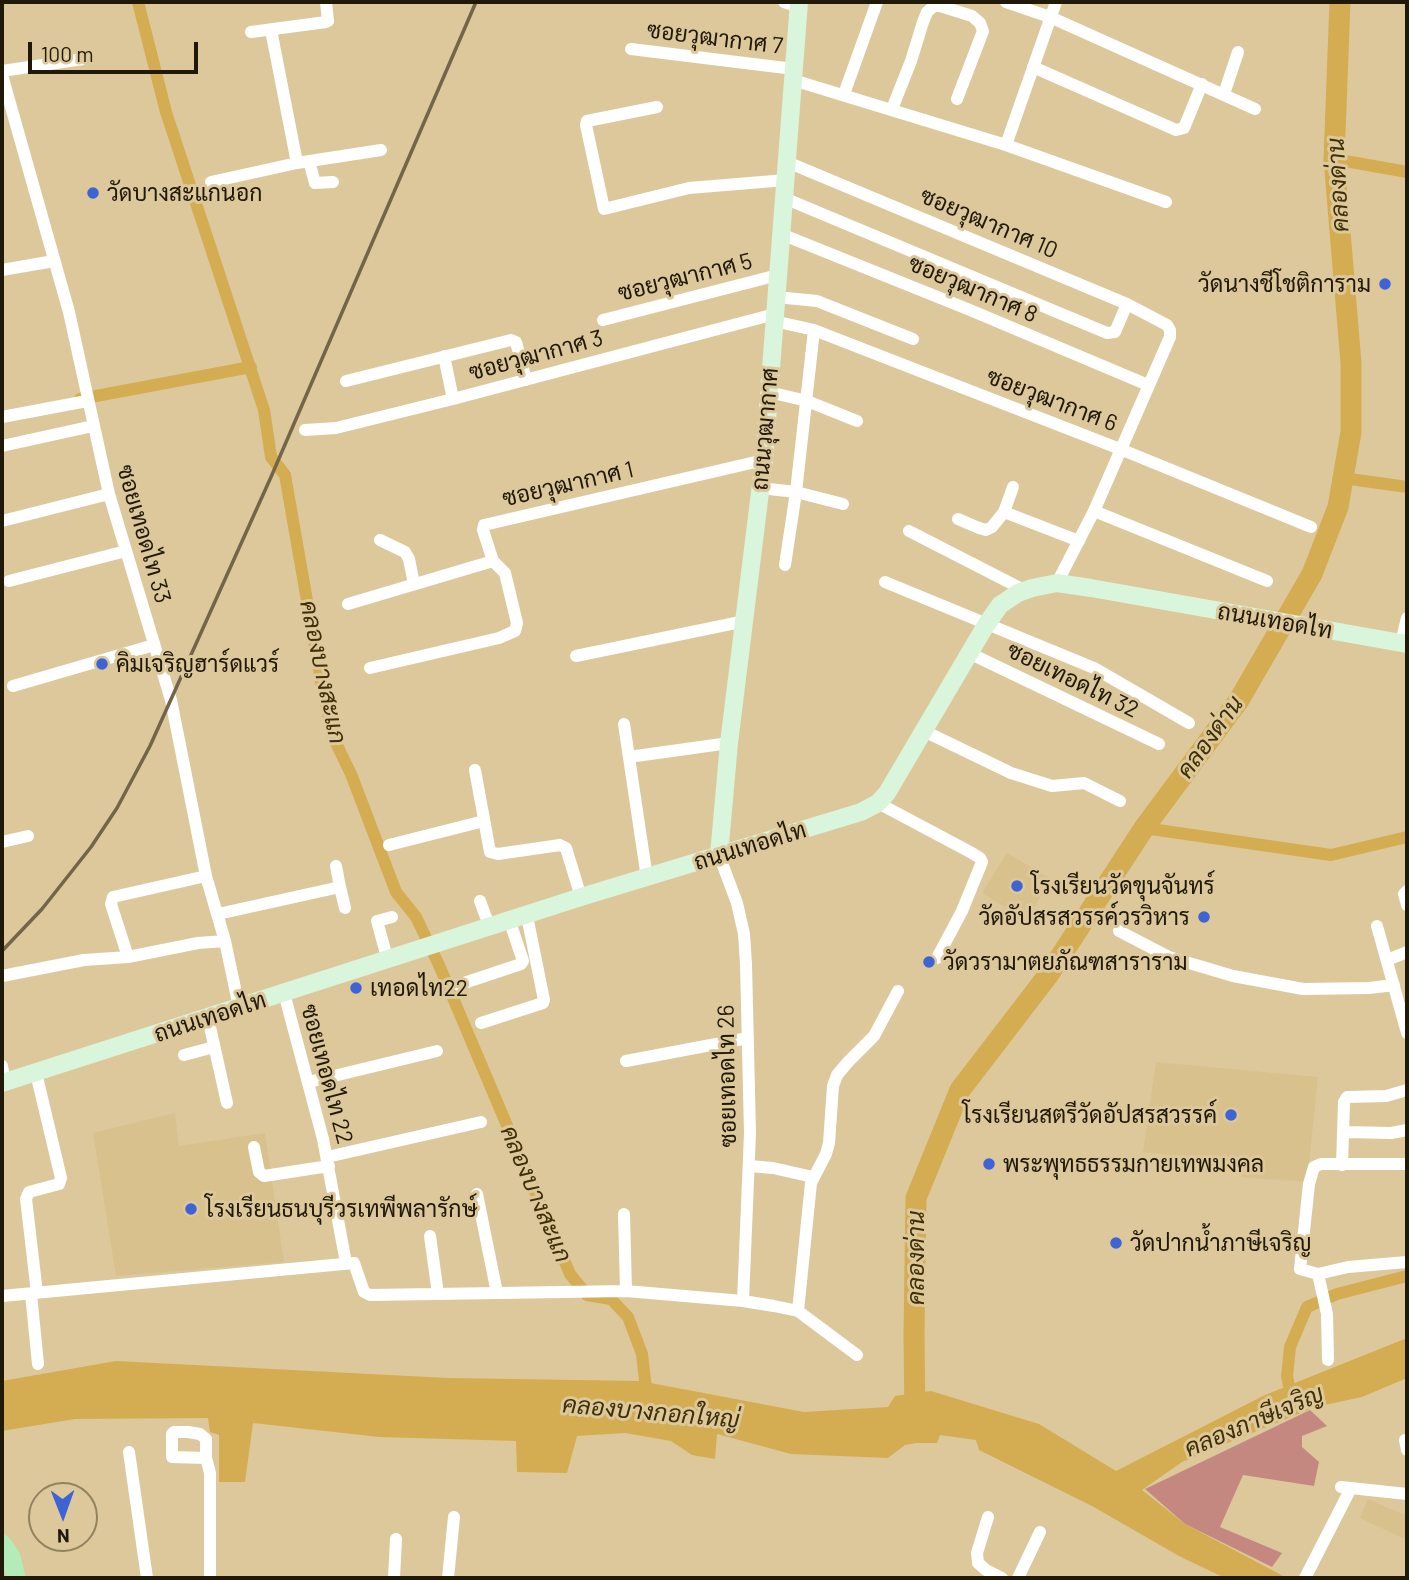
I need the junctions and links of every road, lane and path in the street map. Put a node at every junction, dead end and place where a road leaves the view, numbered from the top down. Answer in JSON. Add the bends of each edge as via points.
{"nodes":[{"id":1,"x":326,"y":2,"type":"edge"},
{"id":2,"x":877,"y":2,"type":"edge"},
{"id":3,"x":1006,"y":2,"type":"edge"},
{"id":4,"x":1056,"y":2,"type":"edge"},
{"id":5,"x":794,"y":4,"type":"edge"},
{"id":6,"x":1050,"y":18,"type":"junction"},
{"id":7,"x":271,"y":30,"type":"junction"},
{"id":8,"x":251,"y":32,"type":"dead end"},
{"id":9,"x":631,"y":49,"type":"dead end"},
{"id":10,"x":1238,"y":52,"type":"dead end"},
{"id":11,"x":83,"y":59,"type":"dead end"},
{"id":12,"x":1033,"y":67,"type":"junction"},
{"id":13,"x":2,"y":73,"type":"edge"},
{"id":14,"x":794,"y":74,"type":"junction"},
{"id":15,"x":1202,"y":84,"type":"junction"},
{"id":16,"x":4,"y":89,"type":"edge"},
{"id":17,"x":844,"y":94,"type":"junction"},
{"id":18,"x":1224,"y":94,"type":"junction"},
{"id":19,"x":957,"y":99,"type":"dead end"},
{"id":20,"x":657,"y":107,"type":"dead end"},
{"id":21,"x":892,"y":109,"type":"junction"},
{"id":22,"x":1255,"y":110,"type":"dead end"},
{"id":23,"x":1006,"y":145,"type":"junction"},
{"id":24,"x":381,"y":150,"type":"dead end"},
{"id":25,"x":303,"y":162,"type":"junction"},
{"id":26,"x":785,"y":180,"type":"junction"},
{"id":27,"x":211,"y":182,"type":"dead end"},
{"id":28,"x":333,"y":182,"type":"dead end"},
{"id":29,"x":1166,"y":202,"type":"dead end"},
{"id":30,"x":781,"y":234,"type":"junction"},
{"id":31,"x":54,"y":261,"type":"junction"},
{"id":32,"x":2,"y":270,"type":"edge"},
{"id":33,"x":778,"y":275,"type":"junction"},
{"id":34,"x":1127,"y":304,"type":"junction"},
{"id":35,"x":775,"y":311,"type":"junction"},
{"id":36,"x":603,"y":320,"type":"dead end"},
{"id":37,"x":814,"y":330,"type":"junction"},
{"id":38,"x":913,"y":340,"type":"dead end"},
{"id":39,"x":444,"y":356,"type":"junction"},
{"id":40,"x":526,"y":380,"type":"junction"},
{"id":41,"x":346,"y":381,"type":"dead end"},
{"id":42,"x":1148,"y":386,"type":"junction"},
{"id":43,"x":769,"y":392,"type":"junction"},
{"id":44,"x":86,"y":398,"type":"junction"},
{"id":45,"x":453,"y":398,"type":"junction"},
{"id":46,"x":807,"y":401,"type":"junction"},
{"id":47,"x":2,"y":417,"type":"edge"},
{"id":48,"x":857,"y":421,"type":"dead end"},
{"id":49,"x":93,"y":426,"type":"junction"},
{"id":50,"x":305,"y":430,"type":"dead end"},
{"id":51,"x":2,"y":446,"type":"edge"},
{"id":52,"x":1120,"y":449,"type":"junction"},
{"id":53,"x":764,"y":460,"type":"junction"},
{"id":54,"x":1013,"y":487,"type":"dead end"},
{"id":55,"x":760,"y":488,"type":"junction"},
{"id":56,"x":796,"y":492,"type":"junction"},
{"id":57,"x":109,"y":494,"type":"junction"},
{"id":58,"x":843,"y":504,"type":"dead end"},
{"id":59,"x":1094,"y":511,"type":"junction"},
{"id":60,"x":1004,"y":512,"type":"junction"},
{"id":61,"x":958,"y":519,"type":"dead end"},
{"id":62,"x":2,"y":521,"type":"edge"},
{"id":63,"x":1311,"y":527,"type":"dead end"},
{"id":64,"x":909,"y":531,"type":"dead end"},
{"id":65,"x":380,"y":540,"type":"dead end"},
{"id":66,"x":1079,"y":541,"type":"junction"},
{"id":67,"x":126,"y":551,"type":"junction"},
{"id":68,"x":494,"y":561,"type":"junction"},
{"id":69,"x":785,"y":565,"type":"dead end"},
{"id":70,"x":9,"y":581,"type":"dead end"},
{"id":71,"x":1267,"y":581,"type":"dead end"},
{"id":72,"x":885,"y":582,"type":"dead end"},
{"id":73,"x":1057,"y":583,"type":"junction"},
{"id":74,"x":414,"y":584,"type":"junction"},
{"id":75,"x":1026,"y":590,"type":"junction"},
{"id":76,"x":348,"y":604,"type":"dead end"},
{"id":77,"x":1407,"y":618,"type":"edge"},
{"id":78,"x":745,"y":621,"type":"junction"},
{"id":79,"x":986,"y":625,"type":"junction"},
{"id":80,"x":1404,"y":644,"type":"edge"},
{"id":81,"x":154,"y":645,"type":"junction"},
{"id":82,"x":969,"y":653,"type":"junction"},
{"id":83,"x":576,"y":656,"type":"dead end"},
{"id":84,"x":370,"y":668,"type":"dead end"},
{"id":85,"x":13,"y":686,"type":"dead end"},
{"id":86,"x":1189,"y":723,"type":"dead end"},
{"id":87,"x":624,"y":724,"type":"dead end"},
{"id":88,"x":924,"y":732,"type":"junction"},
{"id":89,"x":729,"y":743,"type":"junction"},
{"id":90,"x":1159,"y":744,"type":"dead end"},
{"id":91,"x":636,"y":756,"type":"dead end"},
{"id":92,"x":475,"y":770,"type":"dead end"},
{"id":93,"x":1120,"y":801,"type":"dead end"},
{"id":94,"x":878,"y":803,"type":"junction"},
{"id":95,"x":484,"y":821,"type":"junction"},
{"id":96,"x":28,"y":836,"type":"dead end"},
{"id":97,"x":2,"y":842,"type":"edge"},
{"id":98,"x":389,"y":845,"type":"dead end"},
{"id":99,"x":719,"y":855,"type":"junction"},
{"id":100,"x":336,"y":866,"type":"dead end"},
{"id":101,"x":206,"y":876,"type":"junction"},
{"id":102,"x":647,"y":878,"type":"junction"},
{"id":103,"x":340,"y":887,"type":"junction"},
{"id":104,"x":1407,"y":891,"type":"edge"},
{"id":105,"x":581,"y":898,"type":"junction"},
{"id":106,"x":480,"y":901,"type":"dead end"},
{"id":107,"x":1407,"y":905,"type":"edge"},
{"id":108,"x":345,"y":908,"type":"dead end"},
{"id":109,"x":218,"y":914,"type":"junction"},
{"id":110,"x":392,"y":916,"type":"dead end"},
{"id":111,"x":519,"y":919,"type":"junction"},
{"id":112,"x":1377,"y":926,"type":"dead end"},
{"id":113,"x":490,"y":928,"type":"junction"},
{"id":114,"x":1119,"y":931,"type":"dead end"},
{"id":115,"x":225,"y":941,"type":"junction"},
{"id":116,"x":1407,"y":952,"type":"edge"},
{"id":117,"x":128,"y":957,"type":"junction"},
{"id":118,"x":937,"y":958,"type":"dead end"},
{"id":119,"x":1387,"y":960,"type":"junction"},
{"id":120,"x":388,"y":961,"type":"junction"},
{"id":121,"x":2,"y":976,"type":"edge"},
{"id":122,"x":458,"y":985,"type":"dead end"},
{"id":123,"x":1394,"y":985,"type":"junction"},
{"id":124,"x":898,"y":991,"type":"dead end"},
{"id":125,"x":284,"y":993,"type":"junction"},
{"id":126,"x":239,"y":1007,"type":"junction"},
{"id":127,"x":208,"y":1017,"type":"junction"},
{"id":128,"x":481,"y":1023,"type":"dead end"},
{"id":129,"x":1407,"y":1033,"type":"edge"},
{"id":130,"x":748,"y":1038,"type":"junction"},
{"id":131,"x":214,"y":1047,"type":"junction"},
{"id":132,"x":437,"y":1051,"type":"dead end"},
{"id":133,"x":184,"y":1055,"type":"dead end"},
{"id":134,"x":626,"y":1061,"type":"dead end"},
{"id":135,"x":36,"y":1073,"type":"junction"},
{"id":136,"x":3,"y":1077,"type":"edge"},
{"id":137,"x":309,"y":1082,"type":"junction"},
{"id":138,"x":1407,"y":1090,"type":"edge"},
{"id":139,"x":227,"y":1103,"type":"dead end"},
{"id":140,"x":481,"y":1122,"type":"dead end"},
{"id":141,"x":1407,"y":1130,"type":"edge"},
{"id":142,"x":1344,"y":1132,"type":"junction"},
{"id":143,"x":254,"y":1147,"type":"dead end"},
{"id":144,"x":328,"y":1161,"type":"junction"},
{"id":145,"x":1342,"y":1164,"type":"junction"},
{"id":146,"x":1407,"y":1164,"type":"edge"},
{"id":147,"x":749,"y":1167,"type":"junction"},
{"id":148,"x":813,"y":1177,"type":"junction"},
{"id":149,"x":477,"y":1194,"type":"dead end"},
{"id":150,"x":624,"y":1214,"type":"dead end"},
{"id":151,"x":430,"y":1236,"type":"dead end"},
{"id":152,"x":1407,"y":1262,"type":"edge"},
{"id":153,"x":346,"y":1263,"type":"junction"},
{"id":154,"x":1319,"y":1279,"type":"junction"},
{"id":155,"x":626,"y":1291,"type":"junction"},
{"id":156,"x":34,"y":1293,"type":"junction"},
{"id":157,"x":498,"y":1293,"type":"junction"},
{"id":158,"x":438,"y":1294,"type":"junction"},
{"id":159,"x":2,"y":1296,"type":"edge"},
{"id":160,"x":743,"y":1301,"type":"junction"},
{"id":161,"x":798,"y":1311,"type":"junction"},
{"id":162,"x":857,"y":1355,"type":"dead end"},
{"id":163,"x":1328,"y":1360,"type":"dead end"},
{"id":164,"x":38,"y":1364,"type":"dead end"},
{"id":165,"x":129,"y":1452,"type":"dead end"},
{"id":166,"x":206,"y":1458,"type":"dead end"},
{"id":167,"x":1407,"y":1494,"type":"edge"},
{"id":168,"x":454,"y":1517,"type":"dead end"},
{"id":169,"x":988,"y":1517,"type":"dead end"},
{"id":170,"x":1040,"y":1532,"type":"dead end"},
{"id":171,"x":396,"y":1539,"type":"dead end"},
{"id":172,"x":2,"y":1544,"type":"edge"},
{"id":173,"x":16,"y":1578,"type":"edge"},
{"id":174,"x":147,"y":1578,"type":"edge"},
{"id":175,"x":210,"y":1578,"type":"edge"},
{"id":176,"x":394,"y":1578,"type":"edge"},
{"id":177,"x":448,"y":1578,"type":"edge"},
{"id":178,"x":1002,"y":1578,"type":"edge"},
{"id":179,"x":1018,"y":1578,"type":"edge"},
{"id":180,"x":1304,"y":1578,"type":"edge"}],
"edges":[{"from":1,"to":7,"type":"street","via":[[328,21]]},
{"from":2,"to":17,"type":"street"},
{"from":3,"to":6,"type":"street"},
{"from":4,"to":6,"type":"street"},
{"from":5,"to":14,"type":"main road","name":"ถนนวุฒากาศ"},
{"from":6,"to":12,"type":"street"},
{"from":6,"to":15,"type":"street"},
{"from":7,"to":8,"type":"street"},
{"from":7,"to":25,"type":"street"},
{"from":9,"to":14,"type":"street","name":"ซอยวุฒากาศ 7"},
{"from":10,"to":18,"type":"street"},
{"from":11,"to":13,"type":"street"},
{"from":12,"to":15,"type":"street","via":[[1175,130],[1184,128]]},
{"from":12,"to":23,"type":"street"},
{"from":13,"to":16,"type":"street","name":"ซอยเทอดไท 33"},
{"from":14,"to":17,"type":"street","name":"ซอยวุฒากาศ 7"},
{"from":14,"to":26,"type":"main road","name":"ถนนวุฒากาศ"},
{"from":15,"to":18,"type":"street"},
{"from":16,"to":31,"type":"street","name":"ซอยเทอดไท 33"},
{"from":17,"to":21,"type":"street","name":"ซอยวุฒากาศ 7"},
{"from":18,"to":22,"type":"street"},
{"from":19,"to":21,"type":"street","via":[[983,31],[972,16],[934,6],[927,12]]},
{"from":20,"to":26,"type":"street","via":[[587,121],[604,209],[689,188]]},
{"from":21,"to":23,"type":"street","name":"ซอยวุฒากาศ 7"},
{"from":23,"to":29,"type":"street","name":"ซอยวุฒากาศ 7"},
{"from":24,"to":25,"type":"street"},
{"from":25,"to":27,"type":"street"},
{"from":25,"to":28,"type":"street","via":[[315,183]]},
{"from":26,"to":30,"type":"main road","name":"ถนนวุฒากาศ"},
{"from":26,"to":34,"type":"street","name":"ซอยวุฒากาศ 10"},
{"from":26,"to":34,"type":"street","via":[[1107,333],[1115,332]]},
{"from":30,"to":33,"type":"main road","name":"ถนนวุฒากาศ"},
{"from":30,"to":42,"type":"street","name":"ซอยวุฒากาศ 8"},
{"from":31,"to":32,"type":"street"},
{"from":31,"to":44,"type":"street","name":"ซอยเทอดไท 33"},
{"from":33,"to":35,"type":"main road","name":"ถนนวุฒากาศ"},
{"from":33,"to":36,"type":"street","name":"ซอยวุฒากาศ 5"},
{"from":34,"to":42,"type":"street","name":"ซอยวุฒากาศ 10","via":[[1170,330]]},
{"from":35,"to":37,"type":"street","name":"ซอยวุฒากาศ 6"},
{"from":35,"to":38,"type":"street","via":[[817,301]]},
{"from":35,"to":40,"type":"street","name":"ซอยวุฒากาศ 3"},
{"from":35,"to":43,"type":"main road","name":"ถนนวุฒากาศ"},
{"from":37,"to":46,"type":"street"},
{"from":37,"to":52,"type":"street","name":"ซอยวุฒากาศ 6"},
{"from":39,"to":40,"type":"street","via":[[514,340]]},
{"from":39,"to":41,"type":"street"},
{"from":39,"to":45,"type":"street"},
{"from":40,"to":45,"type":"street","name":"ซอยวุฒากาศ 3"},
{"from":42,"to":52,"type":"street"},
{"from":43,"to":46,"type":"street"},
{"from":43,"to":53,"type":"main road","name":"ถนนวุฒากาศ"},
{"from":44,"to":47,"type":"street"},
{"from":44,"to":49,"type":"street","name":"ซอยเทอดไท 33"},
{"from":45,"to":50,"type":"street","name":"ซอยวุฒากาศ 3","via":[[326,430]]},
{"from":46,"to":48,"type":"street"},
{"from":46,"to":56,"type":"street"},
{"from":49,"to":51,"type":"street"},
{"from":49,"to":57,"type":"street","name":"ซอยเทอดไท 33"},
{"from":52,"to":59,"type":"street"},
{"from":52,"to":63,"type":"street","name":"ซอยวุฒากาศ 6"},
{"from":53,"to":55,"type":"main road","name":"ถนนวุฒากาศ"},
{"from":53,"to":68,"type":"street","name":"ซอยวุฒากาศ 1","via":[[484,525]]},
{"from":54,"to":60,"type":"street"},
{"from":55,"to":56,"type":"street"},
{"from":55,"to":78,"type":"main road","name":"ถนนวุฒากาศ"},
{"from":56,"to":58,"type":"street"},
{"from":56,"to":69,"type":"street"},
{"from":57,"to":62,"type":"street"},
{"from":57,"to":67,"type":"street","name":"ซอยเทอดไท 33"},
{"from":59,"to":66,"type":"street"},
{"from":59,"to":71,"type":"street"},
{"from":60,"to":61,"type":"street","via":[[986,530]]},
{"from":60,"to":66,"type":"street"},
{"from":64,"to":75,"type":"street"},
{"from":65,"to":74,"type":"street","via":[[405,552]]},
{"from":66,"to":73,"type":"street"},
{"from":67,"to":70,"type":"street"},
{"from":67,"to":81,"type":"street","name":"ซอยเทอดไท 33"},
{"from":68,"to":74,"type":"street"},
{"from":68,"to":84,"type":"street","via":[[505,573],[515,631]]},
{"from":72,"to":79,"type":"street"},
{"from":73,"to":75,"type":"main road","name":"ถนนเทอดไท"},
{"from":73,"to":80,"type":"main road","name":"ถนนเทอดไท"},
{"from":74,"to":76,"type":"street"},
{"from":75,"to":79,"type":"main road","name":"ถนนเทอดไท","via":[[1000,605]]},
{"from":77,"to":80,"type":"street"},
{"from":78,"to":83,"type":"street"},
{"from":78,"to":89,"type":"main road","name":"ถนนวุฒากาศ"},
{"from":79,"to":82,"type":"main road","name":"ถนนเทอดไท"},
{"from":79,"to":86,"type":"street","via":[[1094,668]]},
{"from":81,"to":85,"type":"street"},
{"from":81,"to":101,"type":"street","name":"ซอยเทอดไท 33","via":[[171,700]]},
{"from":82,"to":88,"type":"main road","name":"ถนนเทอดไท"},
{"from":82,"to":90,"type":"street","name":"ซอยเทอดไท 32"},
{"from":87,"to":102,"type":"street"},
{"from":88,"to":93,"type":"street","via":[[1011,774],[1052,786],[1084,783]]},
{"from":88,"to":94,"type":"main road","name":"ถนนเทอดไท"},
{"from":89,"to":91,"type":"street"},
{"from":89,"to":99,"type":"main road","name":"ถนนวุฒากาศ"},
{"from":92,"to":95,"type":"street"},
{"from":94,"to":99,"type":"main road","name":"ถนนเทอดไท"},
{"from":94,"to":118,"type":"street","via":[[982,862]]},
{"from":95,"to":98,"type":"street"},
{"from":95,"to":105,"type":"street","via":[[492,854],[556,845],[566,848]]},
{"from":96,"to":97,"type":"street"},
{"from":99,"to":102,"type":"main road","name":"ถนนเทอดไท"},
{"from":99,"to":130,"type":"street","name":"ซอยเทอดไท 26","via":[[744,934]]},
{"from":100,"to":103,"type":"street"},
{"from":101,"to":109,"type":"street","name":"ซอยเทอดไท 33"},
{"from":101,"to":117,"type":"street","via":[[113,897],[111,904]]},
{"from":102,"to":105,"type":"main road","name":"ถนนเทอดไท"},
{"from":103,"to":108,"type":"street"},
{"from":103,"to":109,"type":"street"},
{"from":104,"to":107,"type":"street"},
{"from":105,"to":111,"type":"main road","name":"ถนนเทอดไท"},
{"from":106,"to":113,"type":"street"},
{"from":109,"to":115,"type":"street","name":"ซอยเทอดไท 33"},
{"from":110,"to":120,"type":"street","via":[[377,921]]},
{"from":111,"to":113,"type":"main road","name":"ถนนเทอดไท"},
{"from":111,"to":122,"type":"street","via":[[521,964]]},
{"from":111,"to":128,"type":"street","via":[[543,1003]]},
{"from":112,"to":119,"type":"street"},
{"from":113,"to":120,"type":"main road","name":"ถนนเทอดไท"},
{"from":114,"to":123,"type":"street","via":[[1169,957],[1260,981],[1303,989]]},
{"from":115,"to":117,"type":"street"},
{"from":115,"to":126,"type":"street","name":"ซอยเทอดไท 33"},
{"from":116,"to":119,"type":"street"},
{"from":117,"to":121,"type":"street","via":[[84,960]]},
{"from":119,"to":123,"type":"street"},
{"from":120,"to":125,"type":"main road","name":"ถนนเทอดไท"},
{"from":123,"to":129,"type":"street"},
{"from":124,"to":148,"type":"street","via":[[874,1036],[837,1075],[829,1143]]},
{"from":125,"to":126,"type":"main road","name":"ถนนเทอดไท"},
{"from":125,"to":137,"type":"street","name":"ซอยเทอดไท 22"},
{"from":126,"to":127,"type":"main road","name":"ถนนเทอดไท"},
{"from":127,"to":131,"type":"street"},
{"from":127,"to":135,"type":"main road","name":"ถนนเทอดไท"},
{"from":130,"to":134,"type":"street"},
{"from":130,"to":147,"type":"street","name":"ซอยเทอดไท 26"},
{"from":131,"to":133,"type":"street"},
{"from":131,"to":139,"type":"street"},
{"from":132,"to":137,"type":"street"},
{"from":135,"to":136,"type":"main road","name":"ถนนเทอดไท"},
{"from":135,"to":156,"type":"street","via":[[61,1178],[59,1184],[29,1192],[26,1199]]},
{"from":137,"to":144,"type":"street","name":"ซอยเทอดไท 22"},
{"from":138,"to":142,"type":"street","via":[[1386,1096],[1347,1097]]},
{"from":140,"to":144,"type":"street"},
{"from":141,"to":142,"type":"street"},
{"from":142,"to":145,"type":"street"},
{"from":143,"to":144,"type":"street","via":[[264,1176]]},
{"from":144,"to":153,"type":"street","name":"ซอยเทอดไท 22"},
{"from":145,"to":146,"type":"street"},
{"from":145,"to":154,"type":"street","via":[[1321,1164],[1311,1172],[1300,1269]]},
{"from":147,"to":148,"type":"street"},
{"from":147,"to":160,"type":"street","name":"ซอยเทอดไท 26"},
{"from":148,"to":161,"type":"street"},
{"from":149,"to":157,"type":"street"},
{"from":150,"to":155,"type":"street"},
{"from":151,"to":158,"type":"street"},
{"from":152,"to":154,"type":"street","via":[[1348,1267]]},
{"from":153,"to":156,"type":"street"},
{"from":153,"to":158,"type":"street","via":[[356,1264],[366,1294]]},
{"from":154,"to":163,"type":"street","via":[[1327,1314]]},
{"from":155,"to":157,"type":"street"},
{"from":155,"to":160,"type":"street"},
{"from":156,"to":159,"type":"street"},
{"from":156,"to":164,"type":"street"},
{"from":157,"to":158,"type":"street"},
{"from":160,"to":161,"type":"street"},
{"from":161,"to":162,"type":"street"},
{"from":165,"to":174,"type":"street"},
{"from":166,"to":175,"type":"street"},
{"from":167,"to":180,"type":"street","via":[[1345,1488]]},
{"from":168,"to":177,"type":"street"},
{"from":169,"to":178,"type":"street","via":[[978,1563]]},
{"from":170,"to":179,"type":"street"},
{"from":171,"to":176,"type":"street"},
{"from":172,"to":173,"type":"main road"}]}
